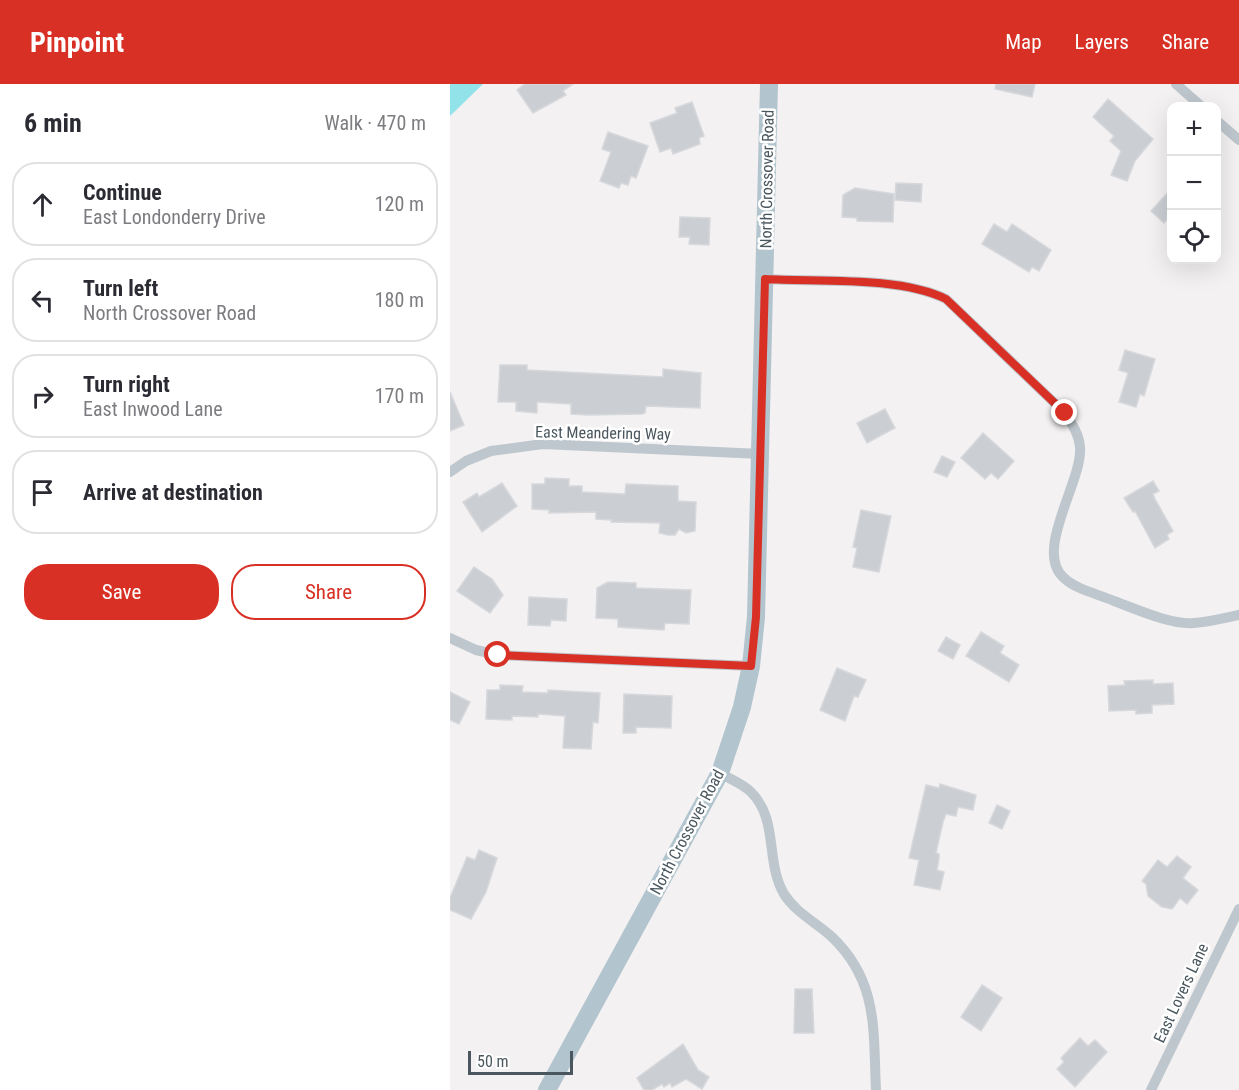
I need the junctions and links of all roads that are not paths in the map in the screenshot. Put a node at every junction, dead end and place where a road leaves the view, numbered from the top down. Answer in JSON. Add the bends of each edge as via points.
{"nodes":[{"id":1,"x":769,"y":84,"type":"edge"},
{"id":2,"x":1176,"y":84,"type":"edge"},
{"id":3,"x":1196,"y":102,"type":"edge"},
{"id":4,"x":1221,"y":124,"type":"edge"},
{"id":5,"x":1239,"y":140,"type":"edge"},
{"id":6,"x":765,"y":279,"type":"junction"},
{"id":7,"x":761,"y":454,"type":"junction"},
{"id":8,"x":450,"y":472,"type":"edge"},
{"id":9,"x":1239,"y":615,"type":"edge"},
{"id":10,"x":450,"y":638,"type":"edge"},
{"id":11,"x":751,"y":666,"type":"junction"},
{"id":12,"x":720,"y":773,"type":"junction"},
{"id":13,"x":1239,"y":909,"type":"edge"},
{"id":14,"x":548,"y":1090,"type":"edge"},
{"id":15,"x":876,"y":1090,"type":"edge"},
{"id":16,"x":1151,"y":1090,"type":"edge"}],
"edges":[{"from":1,"to":6,"type":"main road","name":"North Crossover Road"},
{"from":2,"to":3,"type":"street"},
{"from":4,"to":5,"type":"street"},
{"from":6,"to":7,"type":"main road","name":"North Crossover Road"},
{"from":6,"to":9,"type":"street","via":[[905,286],[928,290],[946,299],[1065,413],[1076,430],[1079,465],[1054,547],[1055,563],[1062,577],[1147,614],[1191,624]]},
{"from":7,"to":8,"type":"street","name":"East Meandering Way","via":[[543,444],[491,451]]},
{"from":7,"to":11,"type":"main road","name":"North Crossover Road"},
{"from":10,"to":11,"type":"street","via":[[498,655]]},
{"from":11,"to":12,"type":"main road","name":"North Crossover Road"},
{"from":12,"to":14,"type":"main road","name":"North Crossover Road"},
{"from":12,"to":15,"type":"street","via":[[750,791],[766,811],[775,871],[784,895],[832,938],[866,984],[872,1010]]},
{"from":13,"to":16,"type":"street","name":"East Lovers Lane"}]}
